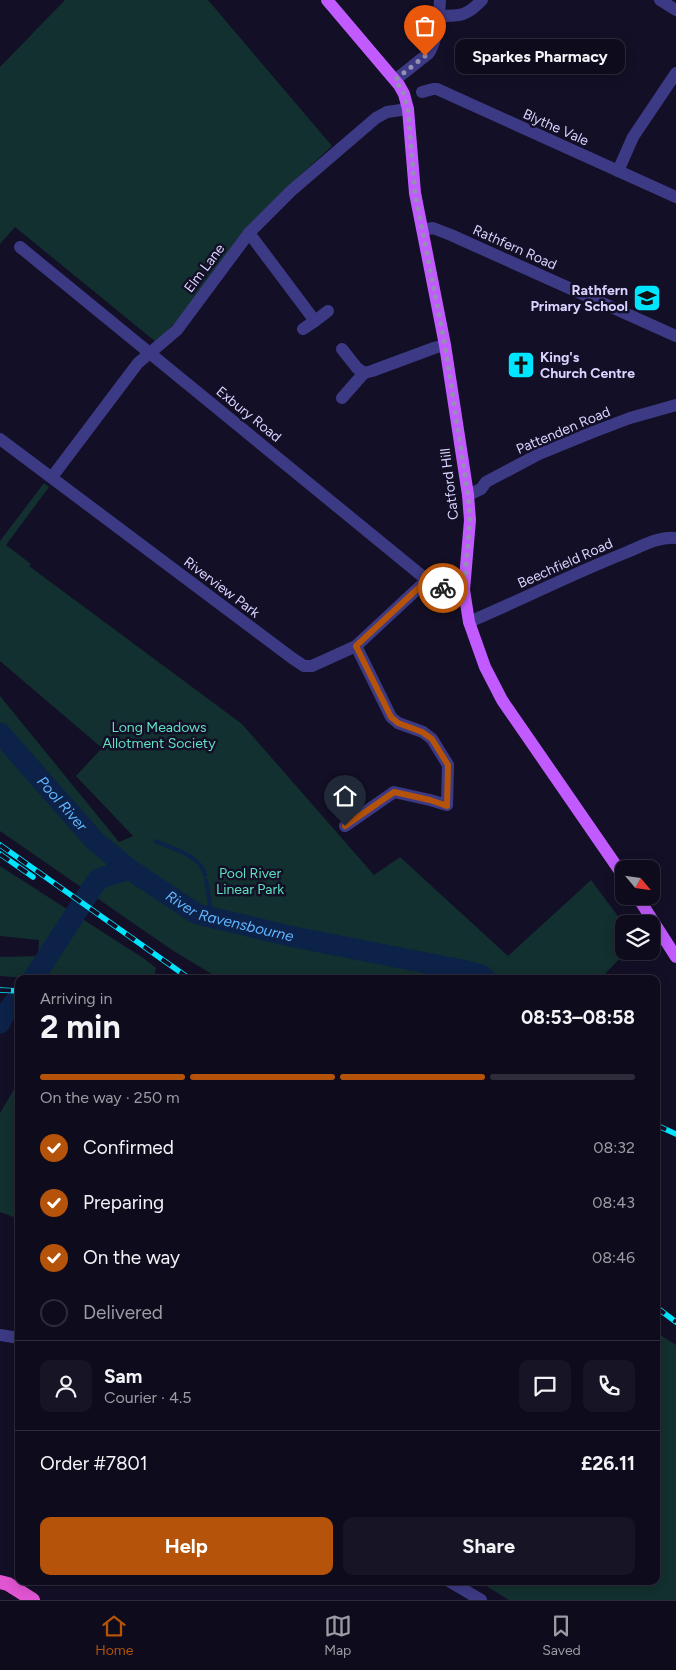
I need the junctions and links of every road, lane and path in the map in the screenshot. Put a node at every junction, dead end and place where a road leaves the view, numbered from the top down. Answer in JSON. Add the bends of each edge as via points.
{"nodes":[{"id":1,"x":327,"y":0,"type":"edge"},
{"id":2,"x":440,"y":0,"type":"edge"},
{"id":3,"x":482,"y":0,"type":"edge"},
{"id":4,"x":660,"y":0,"type":"edge"},
{"id":5,"x":676,"y":10,"type":"edge"},
{"id":6,"x":439,"y":16,"type":"junction"},
{"id":7,"x":676,"y":73,"type":"edge"},
{"id":8,"x":395,"y":80,"type":"junction"},
{"id":9,"x":422,"y":92,"type":"dead end"},
{"id":10,"x":408,"y":109,"type":"junction"},
{"id":11,"x":618,"y":172,"type":"junction"},
{"id":12,"x":676,"y":197,"type":"edge"},
{"id":13,"x":423,"y":230,"type":"junction"},
{"id":14,"x":249,"y":233,"type":"junction"},
{"id":15,"x":20,"y":247,"type":"dead end"},
{"id":16,"x":328,"y":311,"type":"dead end"},
{"id":17,"x":315,"y":321,"type":"junction"},
{"id":18,"x":303,"y":328,"type":"dead end"},
{"id":19,"x":676,"y":336,"type":"edge"},
{"id":20,"x":445,"y":345,"type":"junction"},
{"id":21,"x":342,"y":348,"type":"dead end"},
{"id":22,"x":150,"y":353,"type":"junction"},
{"id":23,"x":364,"y":373,"type":"junction"},
{"id":24,"x":342,"y":398,"type":"dead end"},
{"id":25,"x":676,"y":405,"type":"edge"},
{"id":26,"x":0,"y":439,"type":"edge"},
{"id":27,"x":52,"y":478,"type":"junction"},
{"id":28,"x":468,"y":495,"type":"junction"},
{"id":29,"x":676,"y":538,"type":"edge"},
{"id":30,"x":427,"y":580,"type":"junction"},
{"id":31,"x":464,"y":590,"type":"junction"},
{"id":32,"x":469,"y":622,"type":"junction"},
{"id":33,"x":356,"y":646,"type":"junction"},
{"id":34,"x":345,"y":826,"type":"dead end"},
{"id":35,"x":615,"y":864,"type":"edge"},
{"id":36,"x":643,"y":905,"type":"edge"},
{"id":37,"x":676,"y":957,"type":"edge"},
{"id":38,"x":0,"y":1335,"type":"edge"},
{"id":39,"x":15,"y":1337,"type":"edge"},
{"id":40,"x":3,"y":1580,"type":"edge"},
{"id":41,"x":455,"y":1585,"type":"edge"},
{"id":42,"x":33,"y":1600,"type":"edge"},
{"id":43,"x":480,"y":1600,"type":"edge"}],
"edges":[{"from":1,"to":8,"type":"main road","name":"Catford Hill"},
{"from":2,"to":6,"type":"street"},
{"from":3,"to":6,"type":"street","via":[[465,15]]},
{"from":4,"to":5,"type":"street"},
{"from":6,"to":8,"type":"street","via":[[429,53]]},
{"from":7,"to":11,"type":"street","via":[[633,136]]},
{"from":8,"to":10,"type":"main road","name":"Catford Hill"},
{"from":9,"to":11,"type":"street","name":"Blythe Vale","via":[[437,89]]},
{"from":10,"to":13,"type":"main road","name":"Catford Hill","via":[[415,193]]},
{"from":10,"to":14,"type":"street","name":"Elm Lane","via":[[387,112],[376,118],[291,191]]},
{"from":11,"to":12,"type":"street","name":"Blythe Vale"},
{"from":13,"to":19,"type":"street","name":"Rathfern Road","via":[[433,228],[451,235]]},
{"from":13,"to":20,"type":"main road","name":"Catford Hill"},
{"from":14,"to":17,"type":"street"},
{"from":14,"to":22,"type":"street","name":"Elm Lane","via":[[177,330]]},
{"from":15,"to":22,"type":"street","name":"Exbury Road"},
{"from":16,"to":17,"type":"street"},
{"from":17,"to":18,"type":"street"},
{"from":20,"to":23,"type":"street"},
{"from":20,"to":28,"type":"main road","name":"Catford Hill"},
{"from":21,"to":23,"type":"street"},
{"from":22,"to":27,"type":"street","name":"Elm Lane","via":[[138,363]]},
{"from":22,"to":30,"type":"street","name":"Exbury Road"},
{"from":23,"to":24,"type":"street"},
{"from":25,"to":28,"type":"street","name":"Pattenden Road","via":[[630,418],[539,454]]},
{"from":26,"to":27,"type":"street","name":"Riverview Park"},
{"from":27,"to":33,"type":"street","name":"Riverview Park","via":[[298,663],[312,666]]},
{"from":28,"to":31,"type":"main road","name":"Catford Hill","via":[[470,520]]},
{"from":29,"to":32,"type":"street","name":"Beechfield Road","via":[[648,544],[576,573]]},
{"from":30,"to":31,"type":"street","name":"Exbury Road","via":[[445,589]]},
{"from":30,"to":33,"type":"street","name":"Riverview Park"},
{"from":31,"to":32,"type":"main road","name":"Catford Hill"},
{"from":32,"to":35,"type":"main road","name":"Catford Hill","via":[[484,667],[502,700]]},
{"from":33,"to":34,"type":"street","via":[[391,717],[432,739],[448,765],[447,806],[394,792]]},
{"from":36,"to":37,"type":"main road"},
{"from":38,"to":39,"type":"street"},
{"from":40,"to":42,"type":"highway"},
{"from":41,"to":43,"type":"street"}]}
